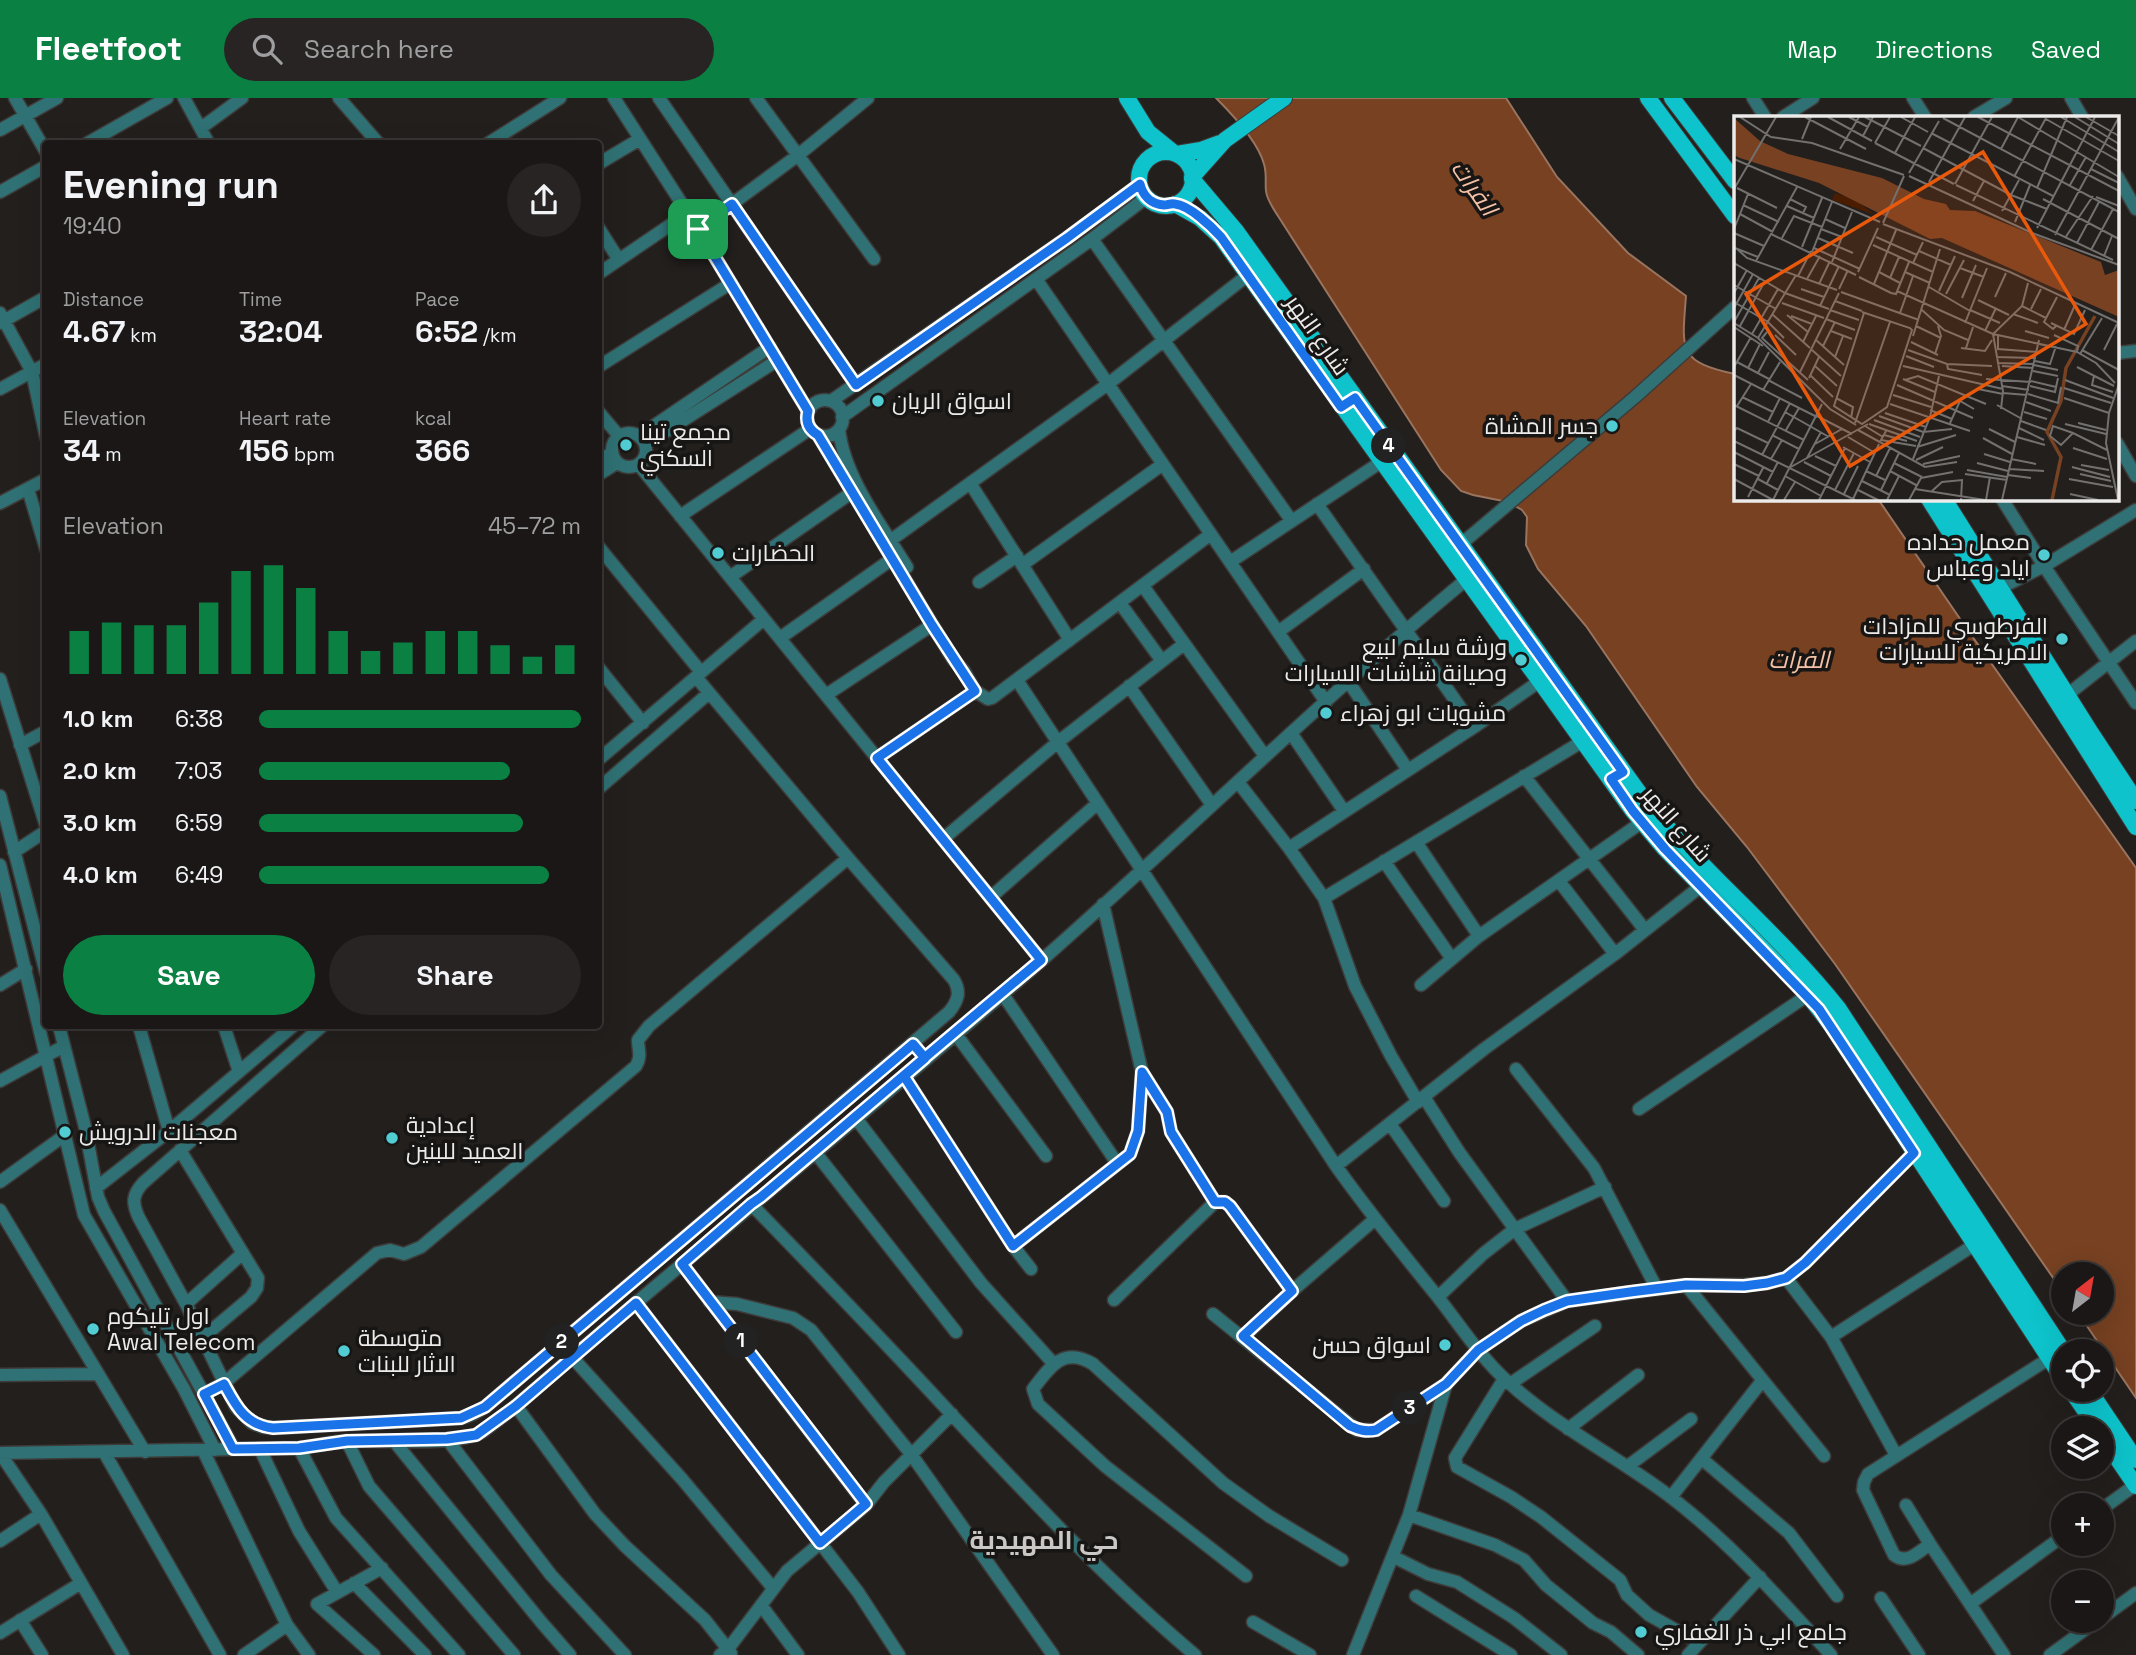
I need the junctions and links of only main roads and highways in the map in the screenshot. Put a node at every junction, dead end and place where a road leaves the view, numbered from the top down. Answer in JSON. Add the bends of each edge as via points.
{"nodes":[{"id":1,"x":1127,"y":98,"type":"edge"},
{"id":2,"x":1284,"y":98,"type":"edge"},
{"id":3,"x":1648,"y":98,"type":"edge"},
{"id":4,"x":1672,"y":98,"type":"edge"},
{"id":5,"x":1148,"y":132,"type":"junction"},
{"id":6,"x":1225,"y":140,"type":"junction"},
{"id":7,"x":1175,"y":154,"type":"junction"},
{"id":8,"x":1143,"y":165,"type":"junction"},
{"id":9,"x":1732,"y":176,"type":"edge"},
{"id":10,"x":1192,"y":178,"type":"junction"},
{"id":11,"x":1710,"y":183,"type":"junction"},
{"id":12,"x":1175,"y":204,"type":"junction"},
{"id":13,"x":1734,"y":215,"type":"edge"},
{"id":14,"x":1348,"y":402,"type":"junction"},
{"id":15,"x":1930,"y":500,"type":"edge"},
{"id":16,"x":1945,"y":500,"type":"edge"},
{"id":17,"x":2025,"y":641,"type":"junction"},
{"id":18,"x":1617,"y":776,"type":"junction"},
{"id":19,"x":2136,"y":801,"type":"edge"},
{"id":20,"x":2136,"y":827,"type":"edge"},
{"id":21,"x":2014,"y":1291,"type":"junction"},
{"id":22,"x":2051,"y":1347,"type":"edge"},
{"id":23,"x":2097,"y":1402,"type":"edge"},
{"id":24,"x":2114,"y":1454,"type":"edge"},
{"id":25,"x":2136,"y":1460,"type":"edge"},
{"id":26,"x":2136,"y":1486,"type":"edge"}],
"edges":[{"from":1,"to":5,"type":"main road"},
{"from":2,"to":6,"type":"main road"},
{"from":3,"to":11,"type":"main road"},
{"from":4,"to":9,"type":"main road"},
{"from":5,"to":7,"type":"main road"},
{"from":5,"to":8,"type":"main road"},
{"from":6,"to":7,"type":"main road"},
{"from":6,"to":10,"type":"main road"},
{"from":7,"to":8,"type":"main road","via":[[1157,154]]},
{"from":7,"to":10,"type":"main road","via":[[1188,164]]},
{"from":8,"to":12,"type":"main road","via":[[1139,174],[1143,191],[1160,205]]},
{"from":9,"to":11,"type":"main road"},
{"from":10,"to":12,"type":"main road","via":[[1189,192]]},
{"from":10,"to":14,"type":"main road","name":"شارع النهر","via":[[1236,230]]},
{"from":11,"to":13,"type":"main road"},
{"from":12,"to":14,"type":"main road","name":"شارع النهر","via":[[1214,230]]},
{"from":14,"to":18,"type":"main road","name":"شارع النهر","via":[[1381,462],[1583,741]]},
{"from":14,"to":18,"type":"main road","name":"شارع النهر","via":[[1466,540]]},
{"from":15,"to":17,"type":"main road"},
{"from":16,"to":17,"type":"main road","via":[[2000,588]]},
{"from":17,"to":19,"type":"main road","via":[[2067,695]]},
{"from":17,"to":20,"type":"main road"},
{"from":18,"to":21,"type":"main road","name":"شارع النهر","via":[[1642,822],[1808,995],[1832,1026],[1974,1245]]},
{"from":18,"to":21,"type":"main road","name":"شارع النهر","via":[[1838,1008]]},
{"from":21,"to":22,"type":"main road","name":"شارع النهر"},
{"from":23,"to":25,"type":"main road"},
{"from":24,"to":26,"type":"main road"}]}
